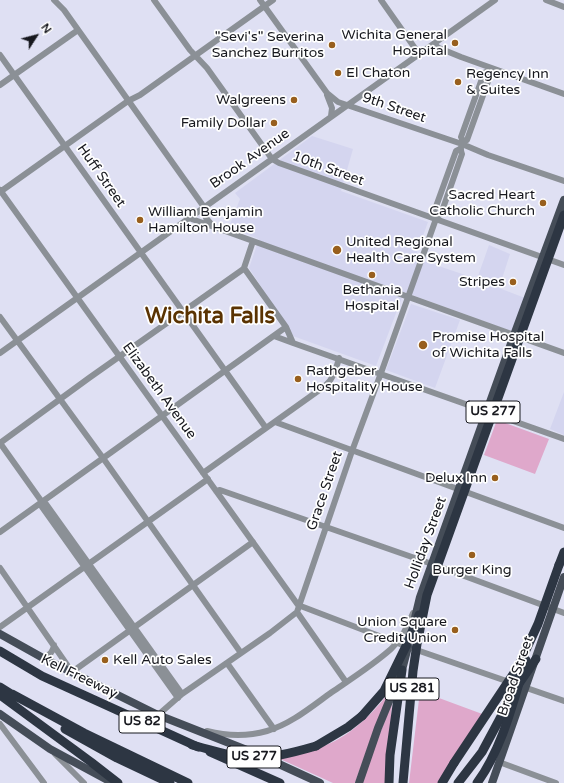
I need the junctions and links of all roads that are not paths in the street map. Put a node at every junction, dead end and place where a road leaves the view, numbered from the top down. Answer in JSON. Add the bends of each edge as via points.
{"nodes":[{"id":1,"x":54,"y":0,"type":"edge"},
{"id":2,"x":154,"y":0,"type":"edge"},
{"id":3,"x":260,"y":0,"type":"edge"},
{"id":4,"x":273,"y":0,"type":"edge"},
{"id":5,"x":495,"y":0,"type":"edge"},
{"id":6,"x":546,"y":0,"type":"edge"},
{"id":7,"x":383,"y":1,"type":"edge"},
{"id":8,"x":265,"y":6,"type":"junction"},
{"id":9,"x":564,"y":7,"type":"edge"},
{"id":10,"x":78,"y":30,"type":"junction"},
{"id":11,"x":434,"y":44,"type":"junction"},
{"id":12,"x":420,"y":54,"type":"junction"},
{"id":13,"x":0,"y":55,"type":"edge"},
{"id":14,"x":196,"y":55,"type":"junction"},
{"id":15,"x":488,"y":69,"type":"junction"},
{"id":16,"x":14,"y":75,"type":"junction"},
{"id":17,"x":0,"y":85,"type":"edge"},
{"id":18,"x":327,"y":93,"type":"junction"},
{"id":19,"x":564,"y":94,"type":"edge"},
{"id":20,"x":128,"y":101,"type":"junction"},
{"id":21,"x":347,"y":105,"type":"junction"},
{"id":22,"x":331,"y":116,"type":"junction"},
{"id":23,"x":462,"y":144,"type":"junction"},
{"id":24,"x":65,"y":146,"type":"junction"},
{"id":25,"x":272,"y":159,"type":"junction"},
{"id":26,"x":564,"y":181,"type":"edge"},
{"id":27,"x":0,"y":191,"type":"edge"},
{"id":28,"x":564,"y":200,"type":"edge"},
{"id":29,"x":204,"y":207,"type":"junction"},
{"id":30,"x":564,"y":215,"type":"edge"},
{"id":31,"x":189,"y":218,"type":"junction"},
{"id":32,"x":436,"y":218,"type":"junction"},
{"id":33,"x":213,"y":226,"type":"junction"},
{"id":34,"x":253,"y":241,"type":"junction"},
{"id":35,"x":140,"y":252,"type":"junction"},
{"id":36,"x":543,"y":258,"type":"junction"},
{"id":37,"x":564,"y":265,"type":"edge"},
{"id":38,"x":244,"y":268,"type":"junction"},
{"id":39,"x":408,"y":297,"type":"junction"},
{"id":40,"x":77,"y":298,"type":"junction"},
{"id":41,"x":183,"y":313,"type":"junction"},
{"id":42,"x":0,"y":317,"type":"edge"},
{"id":43,"x":286,"y":327,"type":"junction"},
{"id":44,"x":514,"y":335,"type":"junction"},
{"id":45,"x":274,"y":336,"type":"junction"},
{"id":46,"x":17,"y":340,"type":"junction"},
{"id":47,"x":293,"y":342,"type":"junction"},
{"id":48,"x":0,"y":352,"type":"edge"},
{"id":49,"x":564,"y":353,"type":"edge"},
{"id":50,"x":120,"y":357,"type":"junction"},
{"id":51,"x":339,"y":358,"type":"junction"},
{"id":52,"x":225,"y":371,"type":"junction"},
{"id":53,"x":381,"y":373,"type":"junction"},
{"id":54,"x":60,"y":400,"type":"junction"},
{"id":55,"x":487,"y":412,"type":"junction"},
{"id":56,"x":162,"y":416,"type":"junction"},
{"id":57,"x":275,"y":422,"type":"junction"},
{"id":58,"x":266,"y":428,"type":"junction"},
{"id":59,"x":564,"y":439,"type":"edge"},
{"id":60,"x":0,"y":443,"type":"edge"},
{"id":61,"x":352,"y":451,"type":"junction"},
{"id":62,"x":103,"y":458,"type":"junction"},
{"id":63,"x":203,"y":473,"type":"junction"},
{"id":64,"x":208,"y":479,"type":"junction"},
{"id":65,"x":460,"y":490,"type":"junction"},
{"id":66,"x":216,"y":491,"type":"junction"},
{"id":67,"x":42,"y":502,"type":"junction"},
{"id":68,"x":147,"y":522,"type":"junction"},
{"id":69,"x":325,"y":528,"type":"junction"},
{"id":70,"x":564,"y":528,"type":"edge"},
{"id":71,"x":0,"y":532,"type":"edge"},
{"id":72,"x":253,"y":542,"type":"junction"},
{"id":73,"x":564,"y":552,"type":"edge"},
{"id":74,"x":432,"y":564,"type":"junction"},
{"id":75,"x":86,"y":565,"type":"junction"},
{"id":76,"x":0,"y":568,"type":"edge"},
{"id":77,"x":564,"y":577,"type":"edge"},
{"id":78,"x":192,"y":585,"type":"junction"},
{"id":79,"x":424,"y":596,"type":"junction"},
{"id":80,"x":298,"y":605,"type":"junction"},
{"id":81,"x":28,"y":607,"type":"junction"},
{"id":82,"x":553,"y":609,"type":"junction"},
{"id":83,"x":297,"y":612,"type":"junction"},
{"id":84,"x":564,"y":613,"type":"edge"},
{"id":85,"x":538,"y":624,"type":"junction"},
{"id":86,"x":0,"y":627,"type":"edge"},
{"id":87,"x":131,"y":628,"type":"junction"},
{"id":88,"x":0,"y":634,"type":"edge"},
{"id":89,"x":397,"y":642,"type":"junction"},
{"id":90,"x":54,"y":645,"type":"junction"},
{"id":91,"x":408,"y":647,"type":"junction"},
{"id":92,"x":0,"y":651,"type":"edge"},
{"id":93,"x":241,"y":653,"type":"junction"},
{"id":94,"x":43,"y":658,"type":"junction"},
{"id":95,"x":536,"y":659,"type":"joint"},
{"id":96,"x":226,"y":663,"type":"junction"},
{"id":97,"x":402,"y":670,"type":"junction"},
{"id":98,"x":72,"y":672,"type":"junction"},
{"id":99,"x":346,"y":682,"type":"junction"},
{"id":100,"x":522,"y":686,"type":"junction"},
{"id":101,"x":0,"y":687,"type":"edge"},
{"id":102,"x":0,"y":695,"type":"edge"},
{"id":103,"x":180,"y":696,"type":"junction"},
{"id":104,"x":564,"y":701,"type":"edge"},
{"id":105,"x":0,"y":714,"type":"edge"},
{"id":106,"x":158,"y":715,"type":"junction"},
{"id":107,"x":0,"y":724,"type":"edge"},
{"id":108,"x":274,"y":729,"type":"junction"},
{"id":109,"x":82,"y":736,"type":"junction"},
{"id":110,"x":192,"y":745,"type":"junction"},
{"id":111,"x":50,"y":749,"type":"junction"},
{"id":112,"x":499,"y":762,"type":"junction"},
{"id":113,"x":44,"y":783,"type":"edge"},
{"id":114,"x":84,"y":783,"type":"edge"},
{"id":115,"x":113,"y":783,"type":"edge"},
{"id":116,"x":118,"y":783,"type":"edge"},
{"id":117,"x":170,"y":783,"type":"edge"},
{"id":118,"x":188,"y":783,"type":"edge"},
{"id":119,"x":280,"y":783,"type":"edge"},
{"id":120,"x":320,"y":783,"type":"edge"},
{"id":121,"x":359,"y":783,"type":"edge"},
{"id":122,"x":389,"y":783,"type":"edge"},
{"id":123,"x":403,"y":783,"type":"edge"},
{"id":124,"x":442,"y":783,"type":"edge"},
{"id":125,"x":458,"y":783,"type":"edge"},
{"id":126,"x":477,"y":783,"type":"edge"},
{"id":127,"x":492,"y":783,"type":"edge"},
{"id":128,"x":556,"y":783,"type":"edge"}],
"edges":[{"from":1,"to":10,"type":"street"},
{"from":2,"to":14,"type":"street","name":"10th Street"},
{"from":3,"to":8,"type":"street","name":"9th Street"},
{"from":4,"to":8,"type":"street"},
{"from":5,"to":11,"type":"street","name":"Brook Avenue"},
{"from":6,"to":9,"type":"street"},
{"from":7,"to":12,"type":"street"},
{"from":8,"to":14,"type":"street"},
{"from":8,"to":18,"type":"street","name":"9th Street"},
{"from":10,"to":16,"type":"street"},
{"from":10,"to":20,"type":"street"},
{"from":11,"to":12,"type":"street","name":"Brook Avenue"},
{"from":11,"to":15,"type":"street"},
{"from":12,"to":21,"type":"street","name":"Brook Avenue"},
{"from":13,"to":16,"type":"street","name":"Huff Street"},
{"from":14,"to":20,"type":"street"},
{"from":14,"to":25,"type":"street","name":"10th Street"},
{"from":15,"to":19,"type":"street"},
{"from":15,"to":23,"type":"street","name":"Grace Street","via":[[484,73],[473,113],[461,137]]},
{"from":16,"to":17,"type":"street"},
{"from":16,"to":24,"type":"street","name":"Huff Street"},
{"from":18,"to":21,"type":"street","name":"9th Street","via":[[338,102]]},
{"from":18,"to":22,"type":"street","via":[[332,108]]},
{"from":20,"to":24,"type":"street"},
{"from":20,"to":29,"type":"street"},
{"from":21,"to":22,"type":"street","name":"Brook Avenue"},
{"from":21,"to":23,"type":"street","name":"9th Street"},
{"from":22,"to":25,"type":"street","name":"Brook Avenue"},
{"from":23,"to":26,"type":"street","name":"9th Street"},
{"from":23,"to":32,"type":"street","name":"Grace Street","via":[[456,151],[434,212]]},
{"from":24,"to":27,"type":"street"},
{"from":24,"to":35,"type":"street","name":"Huff Street"},
{"from":25,"to":29,"type":"street","name":"Brook Avenue"},
{"from":25,"to":32,"type":"street","name":"10th Street","via":[[300,172]]},
{"from":27,"to":40,"type":"street","name":"Elizabeth Avenue"},
{"from":28,"to":36,"type":"main road","name":"Holliday Street"},
{"from":29,"to":31,"type":"street","name":"Brook Avenue"},
{"from":29,"to":33,"type":"street","via":[[206,218]]},
{"from":30,"to":79,"type":"highway","number":"US 277","bridge":true},
{"from":31,"to":33,"type":"street"},
{"from":31,"to":35,"type":"street","name":"Brook Avenue"},
{"from":32,"to":36,"type":"street","name":"10th Street"},
{"from":32,"to":39,"type":"street","name":"Grace Street"},
{"from":33,"to":34,"type":"street"},
{"from":34,"to":38,"type":"street"},
{"from":34,"to":39,"type":"street"},
{"from":35,"to":40,"type":"street","name":"Brook Avenue"},
{"from":35,"to":41,"type":"street","name":"Huff Street"},
{"from":36,"to":37,"type":"street","name":"10th Street"},
{"from":36,"to":44,"type":"main road","name":"Holliday Street"},
{"from":38,"to":41,"type":"street"},
{"from":38,"to":43,"type":"street"},
{"from":39,"to":44,"type":"street"},
{"from":39,"to":53,"type":"street","name":"Grace Street"},
{"from":40,"to":46,"type":"street","name":"Brook Avenue"},
{"from":40,"to":50,"type":"street","name":"Elizabeth Avenue"},
{"from":41,"to":50,"type":"street"},
{"from":41,"to":52,"type":"street","name":"Huff Street"},
{"from":42,"to":46,"type":"street"},
{"from":43,"to":45,"type":"street"},
{"from":43,"to":47,"type":"street"},
{"from":44,"to":49,"type":"street"},
{"from":44,"to":55,"type":"main road","name":"Holliday Street"},
{"from":45,"to":47,"type":"street"},
{"from":45,"to":52,"type":"street"},
{"from":46,"to":48,"type":"street","name":"Brook Avenue"},
{"from":46,"to":54,"type":"street"},
{"from":47,"to":51,"type":"street"},
{"from":50,"to":54,"type":"street"},
{"from":50,"to":56,"type":"street","name":"Elizabeth Avenue"},
{"from":51,"to":53,"type":"street"},
{"from":51,"to":57,"type":"street","via":[[330,382]]},
{"from":52,"to":56,"type":"street"},
{"from":52,"to":58,"type":"street","name":"Huff Street"},
{"from":53,"to":55,"type":"street"},
{"from":53,"to":61,"type":"street","name":"Grace Street"},
{"from":54,"to":60,"type":"street"},
{"from":54,"to":62,"type":"street"},
{"from":55,"to":59,"type":"street"},
{"from":55,"to":65,"type":"main road","name":"Holliday Street"},
{"from":56,"to":62,"type":"street"},
{"from":56,"to":63,"type":"street","name":"Elizabeth Avenue"},
{"from":57,"to":58,"type":"street"},
{"from":57,"to":61,"type":"street"},
{"from":58,"to":63,"type":"street"},
{"from":60,"to":67,"type":"street"},
{"from":61,"to":65,"type":"street"},
{"from":61,"to":69,"type":"street","name":"Grace Street"},
{"from":62,"to":67,"type":"street"},
{"from":62,"to":68,"type":"street"},
{"from":63,"to":64,"type":"street","name":"Elizabeth Avenue"},
{"from":64,"to":66,"type":"street","name":"Elizabeth Avenue"},
{"from":64,"to":68,"type":"street"},
{"from":65,"to":70,"type":"street"},
{"from":65,"to":74,"type":"main road","name":"Holliday Street"},
{"from":66,"to":69,"type":"street","via":[[220,490]]},
{"from":66,"to":72,"type":"street","name":"Elizabeth Avenue"},
{"from":67,"to":71,"type":"street"},
{"from":67,"to":75,"type":"street","via":[[46,504]]},
{"from":68,"to":75,"type":"street"},
{"from":68,"to":78,"type":"street"},
{"from":69,"to":74,"type":"street"},
{"from":69,"to":80,"type":"street","name":"Grace Street"},
{"from":72,"to":78,"type":"street"},
{"from":72,"to":80,"type":"street","name":"Elizabeth Avenue"},
{"from":73,"to":85,"type":"highway","bridge":true},
{"from":74,"to":79,"type":"main road","name":"Holliday Street"},
{"from":74,"to":82,"type":"street"},
{"from":75,"to":81,"type":"street"},
{"from":75,"to":87,"type":"street"},
{"from":76,"to":81,"type":"street"},
{"from":77,"to":82,"type":"main road","name":"Broad Street"},
{"from":78,"to":87,"type":"street"},
{"from":78,"to":93,"type":"street"},
{"from":79,"to":89,"type":"street"},
{"from":79,"to":91,"type":"main road","name":"Holliday Street"},
{"from":79,"to":110,"type":"highway","number":"US 277","bridge":true,"via":[[407,644],[384,691],[348,728],[316,746],[281,755],[241,757]]},
{"from":79,"to":123,"type":"highway","number":"US 281","bridge":true,"via":[[413,671]]},
{"from":80,"to":83,"type":"street","name":"Grace Street"},
{"from":80,"to":89,"type":"street"},
{"from":81,"to":86,"type":"street"},
{"from":81,"to":90,"type":"street"},
{"from":82,"to":84,"type":"street"},
{"from":82,"to":95,"type":"main road","name":"Broad Street"},
{"from":83,"to":93,"type":"street"},
{"from":83,"to":99,"type":"street"},
{"from":85,"to":124,"type":"highway","bridge":true,"via":[[518,667]]},
{"from":85,"to":126,"type":"highway","bridge":true,"via":[[496,750]]},
{"from":87,"to":98,"type":"street"},
{"from":87,"to":103,"type":"street"},
{"from":88,"to":94,"type":"main road"},
{"from":89,"to":91,"type":"street"},
{"from":89,"to":99,"type":"street"},
{"from":90,"to":94,"type":"street","via":[[53,651]]},
{"from":90,"to":98,"type":"street"},
{"from":91,"to":97,"type":"main road","name":"Holliday Street"},
{"from":91,"to":100,"type":"street"},
{"from":92,"to":110,"type":"highway","name":"Kell Freeway","number":"US 82","via":[[42,676]]},
{"from":93,"to":96,"type":"street"},
{"from":94,"to":98,"type":"main road"},
{"from":95,"to":100,"type":"highway"},
{"from":96,"to":103,"type":"street"},
{"from":96,"to":108,"type":"street"},
{"from":97,"to":121,"type":"main road","name":"Holliday Street"},
{"from":97,"to":122,"type":"highway","via":[[390,756]]},
{"from":98,"to":106,"type":"main road"},
{"from":99,"to":108,"type":"street"},
{"from":100,"to":104,"type":"street"},
{"from":100,"to":112,"type":"main road","name":"Broad Street"},
{"from":100,"to":125,"type":"highway","via":[[482,752]]},
{"from":101,"to":109,"type":"highway"},
{"from":102,"to":116,"type":"highway"},
{"from":103,"to":106,"type":"street"},
{"from":105,"to":111,"type":"main road"},
{"from":106,"to":108,"type":"street","via":[[223,735],[238,736]]},
{"from":106,"to":120,"type":"main road","via":[[257,754]]},
{"from":107,"to":113,"type":"street"},
{"from":109,"to":117,"type":"highway","via":[[117,758]]},
{"from":109,"to":118,"type":"highway"},
{"from":110,"to":119,"type":"highway","number":"US 82","bridge":true},
{"from":111,"to":114,"type":"street"},
{"from":111,"to":115,"type":"main road"},
{"from":112,"to":127,"type":"main road","name":"Broad Street"},
{"from":112,"to":128,"type":"street"}]}
